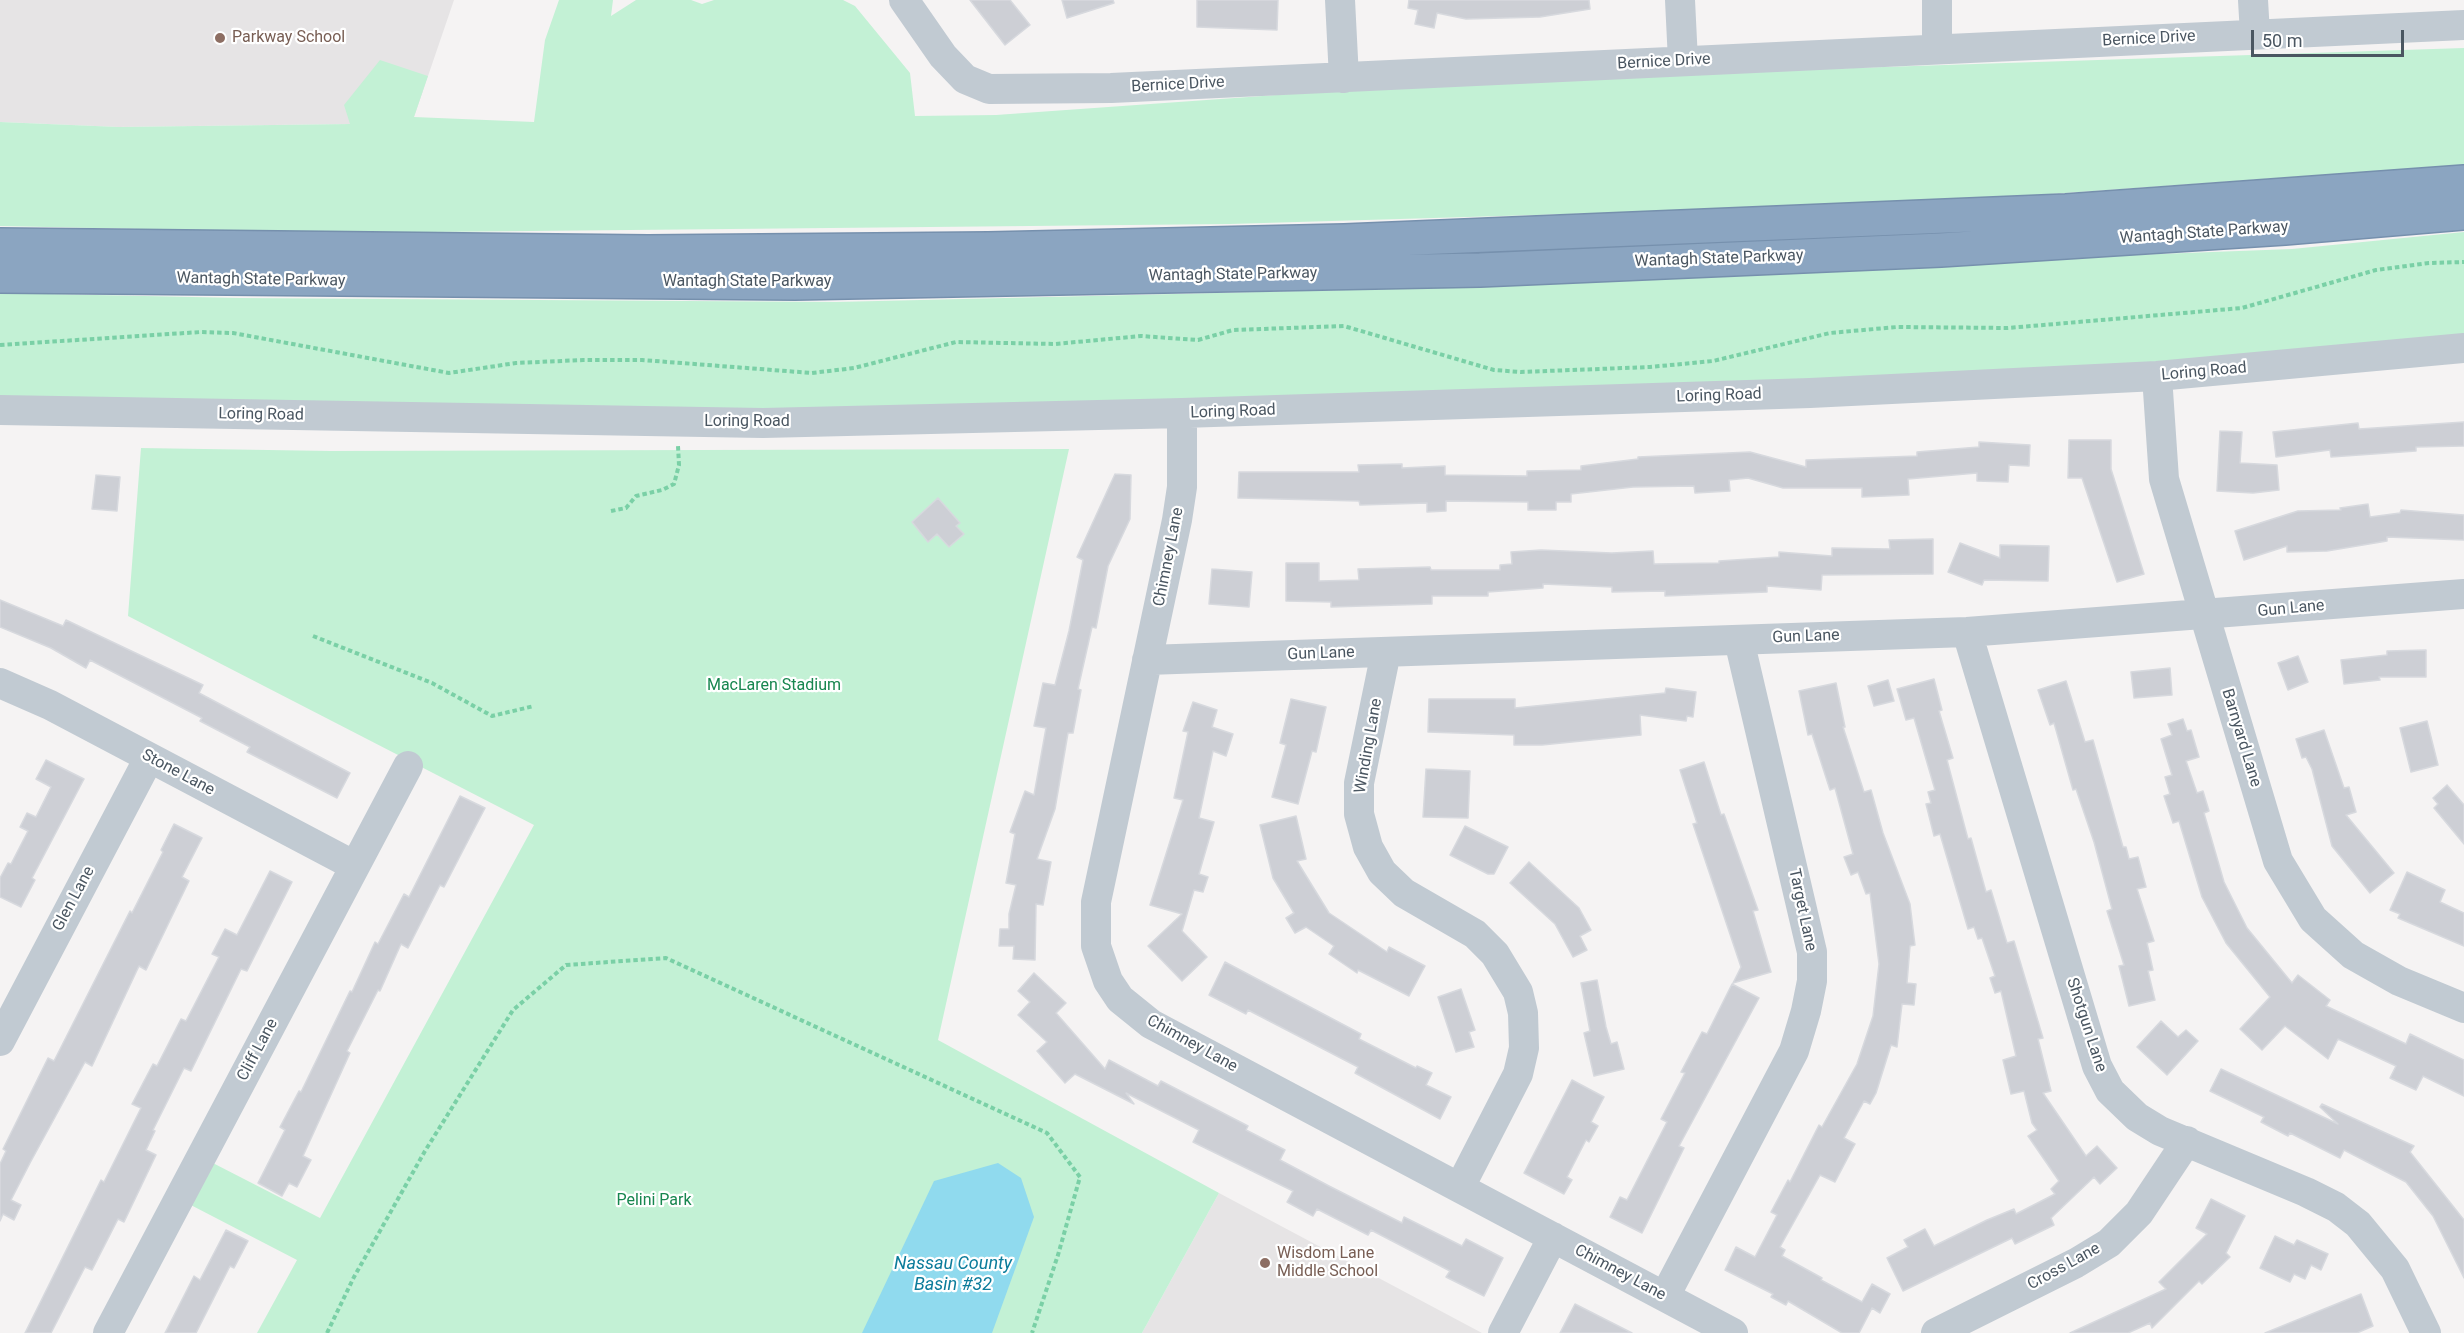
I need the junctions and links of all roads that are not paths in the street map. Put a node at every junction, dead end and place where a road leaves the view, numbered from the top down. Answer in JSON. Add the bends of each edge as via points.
{"nodes":[{"id":1,"x":904,"y":0,"type":"edge"},
{"id":2,"x":1340,"y":0,"type":"edge"},
{"id":3,"x":1680,"y":0,"type":"edge"},
{"id":4,"x":1937,"y":0,"type":"edge"},
{"id":5,"x":2253,"y":0,"type":"edge"},
{"id":6,"x":2464,"y":25,"type":"edge"},
{"id":7,"x":2255,"y":34,"type":"junction"},
{"id":8,"x":1937,"y":49,"type":"junction"},
{"id":9,"x":1683,"y":61,"type":"junction"},
{"id":10,"x":1344,"y":78,"type":"junction"},
{"id":11,"x":2464,"y":182,"type":"edge"},
{"id":12,"x":2464,"y":213,"type":"edge"},
{"id":13,"x":0,"y":245,"type":"edge"},
{"id":14,"x":0,"y":276,"type":"edge"},
{"id":15,"x":2464,"y":348,"type":"edge"},
{"id":16,"x":2157,"y":376,"type":"junction"},
{"id":17,"x":0,"y":410,"type":"edge"},
{"id":18,"x":1182,"y":413,"type":"junction"},
{"id":19,"x":2464,"y":594,"type":"edge"},
{"id":20,"x":2204,"y":616,"type":"junction"},
{"id":21,"x":1967,"y":632,"type":"junction"},
{"id":22,"x":1739,"y":640,"type":"junction"},
{"id":23,"x":1386,"y":652,"type":"junction"},
{"id":24,"x":1148,"y":660,"type":"junction"},
{"id":25,"x":0,"y":683,"type":"edge"},
{"id":26,"x":148,"y":758,"type":"junction"},
{"id":27,"x":408,"y":766,"type":"dead end"},
{"id":28,"x":355,"y":866,"type":"junction"},
{"id":29,"x":2464,"y":1008,"type":"edge"},
{"id":30,"x":0,"y":1041,"type":"edge"},
{"id":31,"x":2187,"y":1141,"type":"junction"},
{"id":32,"x":1460,"y":1187,"type":"junction"},
{"id":33,"x":1553,"y":1237,"type":"junction"},
{"id":34,"x":1665,"y":1296,"type":"junction"},
{"id":35,"x":108,"y":1333,"type":"edge"},
{"id":36,"x":1503,"y":1333,"type":"edge"},
{"id":37,"x":1732,"y":1333,"type":"edge"},
{"id":38,"x":1936,"y":1333,"type":"edge"},
{"id":39,"x":2426,"y":1333,"type":"edge"}],
"edges":[{"from":1,"to":10,"type":"street","name":"Bernice Drive","via":[[965,79],[989,89]]},
{"from":2,"to":10,"type":"street"},
{"from":3,"to":9,"type":"street"},
{"from":4,"to":8,"type":"street"},
{"from":5,"to":7,"type":"street"},
{"from":6,"to":7,"type":"street","name":"Bernice Drive"},
{"from":7,"to":8,"type":"street","name":"Bernice Drive"},
{"from":8,"to":9,"type":"street","name":"Bernice Drive"},
{"from":9,"to":10,"type":"street","name":"Bernice Drive"},
{"from":11,"to":13,"type":"highway","name":"Wantagh State Parkway","via":[[2066,212],[1344,241],[648,252]]},
{"from":12,"to":14,"type":"highway","name":"Wantagh State Parkway","via":[[1941,250],[1480,270],[783,283]]},
{"from":15,"to":16,"type":"street","name":"Loring Road"},
{"from":16,"to":18,"type":"street","name":"Loring Road","via":[[1798,393]]},
{"from":16,"to":20,"type":"street","name":"Barnyard Lane","via":[[2164,479]]},
{"from":17,"to":18,"type":"street","name":"Loring Road","via":[[763,423]]},
{"from":18,"to":24,"type":"street","name":"Chimney Lane","via":[[1180,504]]},
{"from":19,"to":20,"type":"street","name":"Gun Lane"},
{"from":20,"to":21,"type":"street","name":"Gun Lane"},
{"from":20,"to":29,"type":"street","name":"Barnyard Lane","via":[[2278,861],[2291,886],[2313,919],[2353,955],[2399,981]]},
{"from":21,"to":22,"type":"street","name":"Gun Lane"},
{"from":21,"to":31,"type":"street","name":"Shotgun Lane","via":[[2097,1066],[2110,1091],[2138,1118]]},
{"from":22,"to":23,"type":"street","name":"Gun Lane"},
{"from":22,"to":34,"type":"street","name":"Target Lane","via":[[1812,952],[1812,981],[1794,1051]]},
{"from":23,"to":24,"type":"street","name":"Gun Lane"},
{"from":23,"to":32,"type":"street","name":"Winding Lane","via":[[1359,783],[1359,814],[1368,847],[1382,872],[1404,894],[1475,934],[1495,954],[1518,992],[1523,1013],[1524,1047],[1518,1074]]},
{"from":24,"to":32,"type":"street","name":"Chimney Lane","via":[[1096,902],[1096,946],[1108,981],[1120,999],[1151,1024]]},
{"from":25,"to":26,"type":"street","name":"Stone Lane"},
{"from":26,"to":28,"type":"street","name":"Stone Lane"},
{"from":26,"to":30,"type":"street","name":"Glen Lane"},
{"from":27,"to":28,"type":"street","name":"Cliff Lane"},
{"from":28,"to":35,"type":"street","name":"Cliff Lane"},
{"from":31,"to":38,"type":"street","name":"Cross Lane","via":[[2139,1213],[2109,1243]]},
{"from":31,"to":39,"type":"street","name":"Shotgun Lane","via":[[2306,1192],[2358,1224],[2395,1269]]},
{"from":32,"to":33,"type":"street","name":"Chimney Lane"},
{"from":33,"to":34,"type":"street","name":"Chimney Lane"},
{"from":33,"to":36,"type":"street"},
{"from":34,"to":37,"type":"street","name":"Chimney Lane"}]}
